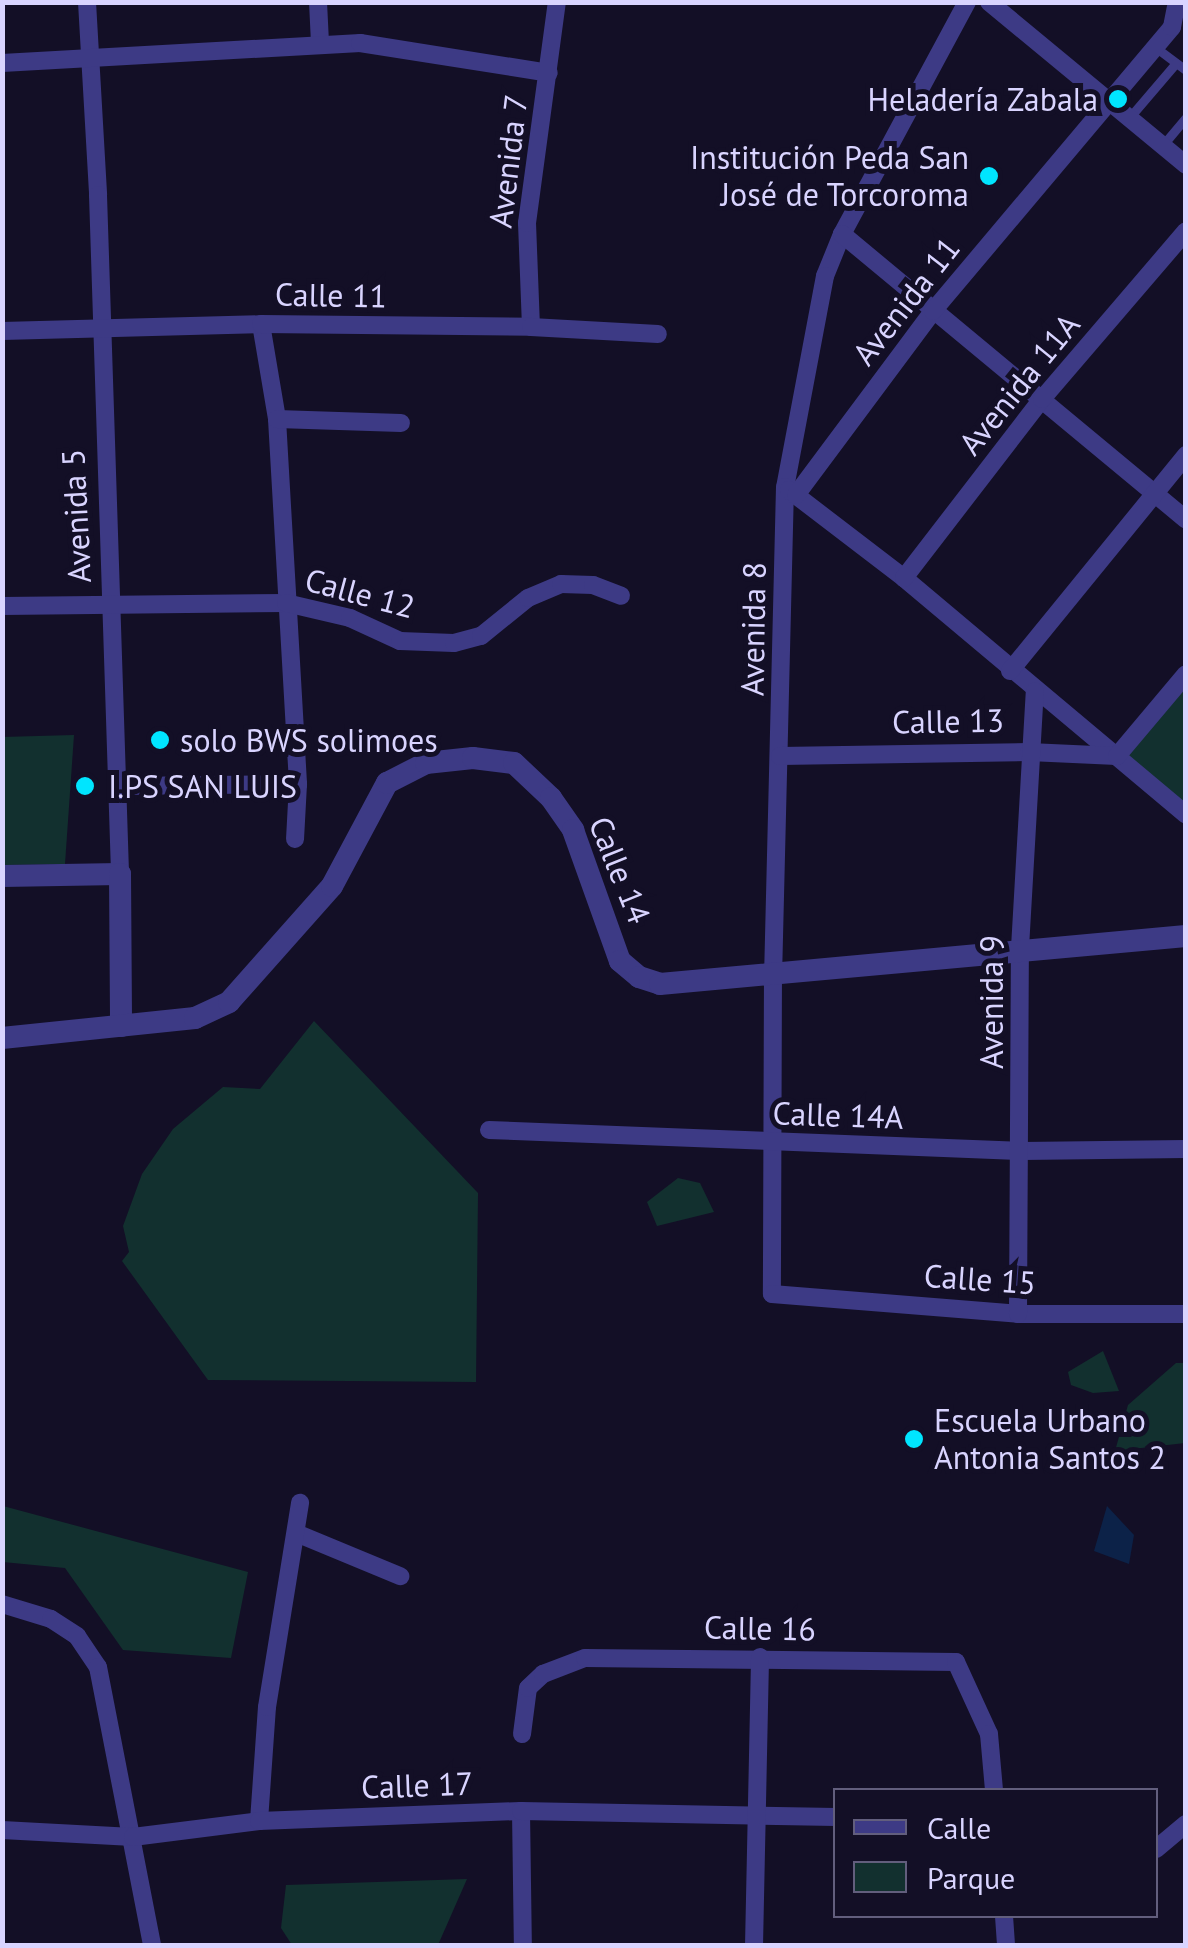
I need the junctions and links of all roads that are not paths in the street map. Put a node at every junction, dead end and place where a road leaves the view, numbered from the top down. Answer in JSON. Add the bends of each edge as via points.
{"nodes":[{"id":1,"x":87,"y":2,"type":"edge"},
{"id":2,"x":318,"y":2,"type":"edge"},
{"id":3,"x":557,"y":2,"type":"edge"},
{"id":4,"x":967,"y":2,"type":"edge"},
{"id":5,"x":988,"y":2,"type":"edge"},
{"id":6,"x":1176,"y":7,"type":"dead end"},
{"id":7,"x":320,"y":43,"type":"junction"},
{"id":8,"x":1155,"y":47,"type":"junction"},
{"id":9,"x":90,"y":60,"type":"junction"},
{"id":10,"x":2,"y":63,"type":"edge"},
{"id":11,"x":1176,"y":63,"type":"junction"},
{"id":12,"x":1186,"y":70,"type":"edge"},
{"id":13,"x":549,"y":73,"type":"junction"},
{"id":14,"x":1108,"y":103,"type":"junction"},
{"id":15,"x":1186,"y":117,"type":"edge"},
{"id":16,"x":1129,"y":118,"type":"junction"},
{"id":17,"x":1162,"y":146,"type":"junction"},
{"id":18,"x":1186,"y":166,"type":"edge"},
{"id":19,"x":1186,"y":232,"type":"edge"},
{"id":20,"x":842,"y":234,"type":"junction"},
{"id":21,"x":933,"y":310,"type":"junction"},
{"id":22,"x":261,"y":324,"type":"junction"},
{"id":23,"x":531,"y":327,"type":"junction"},
{"id":24,"x":100,"y":330,"type":"junction"},
{"id":25,"x":2,"y":331,"type":"edge"},
{"id":26,"x":658,"y":334,"type":"dead end"},
{"id":27,"x":1042,"y":399,"type":"junction"},
{"id":28,"x":278,"y":419,"type":"junction"},
{"id":29,"x":400,"y":423,"type":"dead end"},
{"id":30,"x":1186,"y":454,"type":"edge"},
{"id":31,"x":790,"y":491,"type":"junction"},
{"id":32,"x":1153,"y":492,"type":"junction"},
{"id":33,"x":1186,"y":520,"type":"edge"},
{"id":34,"x":904,"y":578,"type":"junction"},
{"id":35,"x":621,"y":596,"type":"dead end"},
{"id":36,"x":286,"y":603,"type":"junction"},
{"id":37,"x":2,"y":606,"type":"edge"},
{"id":38,"x":113,"y":606,"type":"junction"},
{"id":39,"x":1010,"y":671,"type":"junction"},
{"id":40,"x":1186,"y":674,"type":"edge"},
{"id":41,"x":1035,"y":691,"type":"junction"},
{"id":42,"x":1029,"y":752,"type":"junction"},
{"id":43,"x":780,"y":756,"type":"junction"},
{"id":44,"x":1117,"y":756,"type":"junction"},
{"id":45,"x":298,"y":784,"type":"junction"},
{"id":46,"x":120,"y":786,"type":"junction"},
{"id":47,"x":1186,"y":815,"type":"edge"},
{"id":48,"x":295,"y":839,"type":"dead end"},
{"id":49,"x":120,"y":874,"type":"junction"},
{"id":50,"x":2,"y":876,"type":"edge"},
{"id":51,"x":1186,"y":936,"type":"edge"},
{"id":52,"x":1020,"y":948,"type":"junction"},
{"id":53,"x":772,"y":971,"type":"junction"},
{"id":54,"x":121,"y":1026,"type":"junction"},
{"id":55,"x":2,"y":1038,"type":"edge"},
{"id":56,"x":489,"y":1130,"type":"dead end"},
{"id":57,"x":775,"y":1144,"type":"junction"},
{"id":58,"x":1186,"y":1149,"type":"edge"},
{"id":59,"x":1022,"y":1151,"type":"junction"},
{"id":60,"x":772,"y":1294,"type":"joint"},
{"id":61,"x":1018,"y":1314,"type":"junction"},
{"id":62,"x":1186,"y":1314,"type":"edge"},
{"id":63,"x":300,"y":1503,"type":"dead end"},
{"id":64,"x":296,"y":1533,"type":"junction"},
{"id":65,"x":400,"y":1576,"type":"dead end"},
{"id":66,"x":2,"y":1604,"type":"edge"},
{"id":67,"x":760,"y":1657,"type":"junction"},
{"id":68,"x":522,"y":1734,"type":"dead end"},
{"id":69,"x":994,"y":1788,"type":"edge"},
{"id":70,"x":521,"y":1810,"type":"junction"},
{"id":71,"x":757,"y":1813,"type":"junction"},
{"id":72,"x":833,"y":1817,"type":"edge"},
{"id":73,"x":259,"y":1821,"type":"junction"},
{"id":74,"x":1186,"y":1824,"type":"edge"},
{"id":75,"x":2,"y":1830,"type":"edge"},
{"id":76,"x":133,"y":1837,"type":"junction"},
{"id":77,"x":1158,"y":1847,"type":"edge"},
{"id":78,"x":1004,"y":1918,"type":"edge"},
{"id":79,"x":152,"y":1946,"type":"edge"},
{"id":80,"x":523,"y":1946,"type":"edge"},
{"id":81,"x":754,"y":1946,"type":"edge"},
{"id":82,"x":1006,"y":1946,"type":"edge"}],
"edges":[{"from":1,"to":9,"type":"street","name":"Avenida 5"},
{"from":2,"to":7,"type":"street"},
{"from":3,"to":13,"type":"street","name":"Avenida 7"},
{"from":4,"to":20,"type":"street","name":"Avenida 8"},
{"from":5,"to":14,"type":"street"},
{"from":6,"to":8,"type":"street","name":"Avenida 11","via":[[1172,27]]},
{"from":7,"to":9,"type":"street"},
{"from":7,"to":13,"type":"street","via":[[378,44]]},
{"from":8,"to":11,"type":"lane"},
{"from":8,"to":14,"type":"street","name":"Avenida 11"},
{"from":9,"to":10,"type":"street"},
{"from":9,"to":24,"type":"street","name":"Avenida 5"},
{"from":11,"to":12,"type":"lane"},
{"from":11,"to":16,"type":"lane"},
{"from":13,"to":23,"type":"street","name":"Avenida 7","via":[[527,223]]},
{"from":14,"to":16,"type":"street"},
{"from":14,"to":21,"type":"street","name":"Avenida 11"},
{"from":15,"to":17,"type":"lane"},
{"from":16,"to":17,"type":"street"},
{"from":17,"to":18,"type":"street"},
{"from":19,"to":27,"type":"street","name":"Avenida 11A"},
{"from":20,"to":21,"type":"street"},
{"from":20,"to":31,"type":"street","name":"Avenida 8","via":[[825,276]]},
{"from":21,"to":27,"type":"street"},
{"from":21,"to":31,"type":"street","name":"Avenida 11"},
{"from":22,"to":23,"type":"street","name":"Calle 11"},
{"from":22,"to":24,"type":"street","name":"Calle 11"},
{"from":22,"to":28,"type":"street"},
{"from":23,"to":26,"type":"street","name":"Calle 11"},
{"from":24,"to":25,"type":"street","name":"Calle 11"},
{"from":24,"to":38,"type":"street","name":"Avenida 5"},
{"from":27,"to":32,"type":"street"},
{"from":27,"to":34,"type":"street","name":"Avenida 11A"},
{"from":28,"to":29,"type":"street"},
{"from":28,"to":36,"type":"street"},
{"from":30,"to":32,"type":"street"},
{"from":31,"to":34,"type":"street"},
{"from":31,"to":43,"type":"street","name":"Avenida 8"},
{"from":32,"to":33,"type":"street"},
{"from":32,"to":39,"type":"street"},
{"from":34,"to":39,"type":"street"},
{"from":35,"to":36,"type":"street","name":"Calle 12","via":[[594,585],[562,584],[528,598],[482,636],[454,642],[400,640],[350,618]]},
{"from":36,"to":38,"type":"street","name":"Calle 12"},
{"from":36,"to":45,"type":"street"},
{"from":37,"to":38,"type":"street","name":"Calle 12"},
{"from":38,"to":46,"type":"street","name":"Avenida 5"},
{"from":39,"to":41,"type":"street"},
{"from":40,"to":44,"type":"street"},
{"from":41,"to":42,"type":"street","name":"Avenida 9"},
{"from":41,"to":44,"type":"street"},
{"from":42,"to":43,"type":"street","name":"Calle 13"},
{"from":42,"to":44,"type":"street","name":"Calle 13"},
{"from":42,"to":52,"type":"street","name":"Avenida 9"},
{"from":43,"to":53,"type":"street","name":"Avenida 8"},
{"from":44,"to":47,"type":"street"},
{"from":45,"to":46,"type":"street"},
{"from":45,"to":48,"type":"street"},
{"from":46,"to":49,"type":"street","name":"Avenida 5"},
{"from":49,"to":50,"type":"street"},
{"from":49,"to":54,"type":"street","name":"Avenida 5"},
{"from":51,"to":52,"type":"street","name":"Calle 14"},
{"from":52,"to":53,"type":"street","name":"Calle 14"},
{"from":52,"to":59,"type":"street","name":"Avenida 9"},
{"from":53,"to":54,"type":"street","name":"Calle 14","via":[[660,984],[639,977],[620,961],[573,830],[551,798],[514,763],[473,758],[426,763],[387,784],[332,886],[229,1002],[195,1018]]},
{"from":53,"to":57,"type":"street","name":"Avenida 8"},
{"from":54,"to":55,"type":"street","name":"Calle 14"},
{"from":56,"to":57,"type":"street","name":"Calle 14A"},
{"from":57,"to":59,"type":"street","name":"Calle 14A"},
{"from":57,"to":60,"type":"street","name":"Avenida 8"},
{"from":58,"to":59,"type":"street","name":"Calle 14A"},
{"from":59,"to":61,"type":"street","name":"Avenida 9"},
{"from":60,"to":61,"type":"street","name":"Calle 15"},
{"from":61,"to":62,"type":"street","name":"Calle 15"},
{"from":63,"to":64,"type":"street"},
{"from":64,"to":65,"type":"street"},
{"from":64,"to":73,"type":"street","via":[[267,1707]]},
{"from":66,"to":76,"type":"street","via":[[51,1619],[77,1636],[98,1666]]},
{"from":67,"to":68,"type":"street","name":"Calle 16","via":[[585,1658],[528,1688]]},
{"from":67,"to":69,"type":"street","name":"Calle 16","via":[[956,1662],[988,1734]]},
{"from":67,"to":71,"type":"street"},
{"from":70,"to":71,"type":"street","name":"Calle 17"},
{"from":70,"to":73,"type":"street","name":"Calle 17"},
{"from":70,"to":80,"type":"street"},
{"from":71,"to":72,"type":"street","name":"Calle 17"},
{"from":71,"to":81,"type":"street"},
{"from":73,"to":76,"type":"street","name":"Calle 17"},
{"from":74,"to":77,"type":"street"},
{"from":75,"to":76,"type":"street","name":"Calle 17"},
{"from":76,"to":79,"type":"street"},
{"from":78,"to":82,"type":"street"}]}
